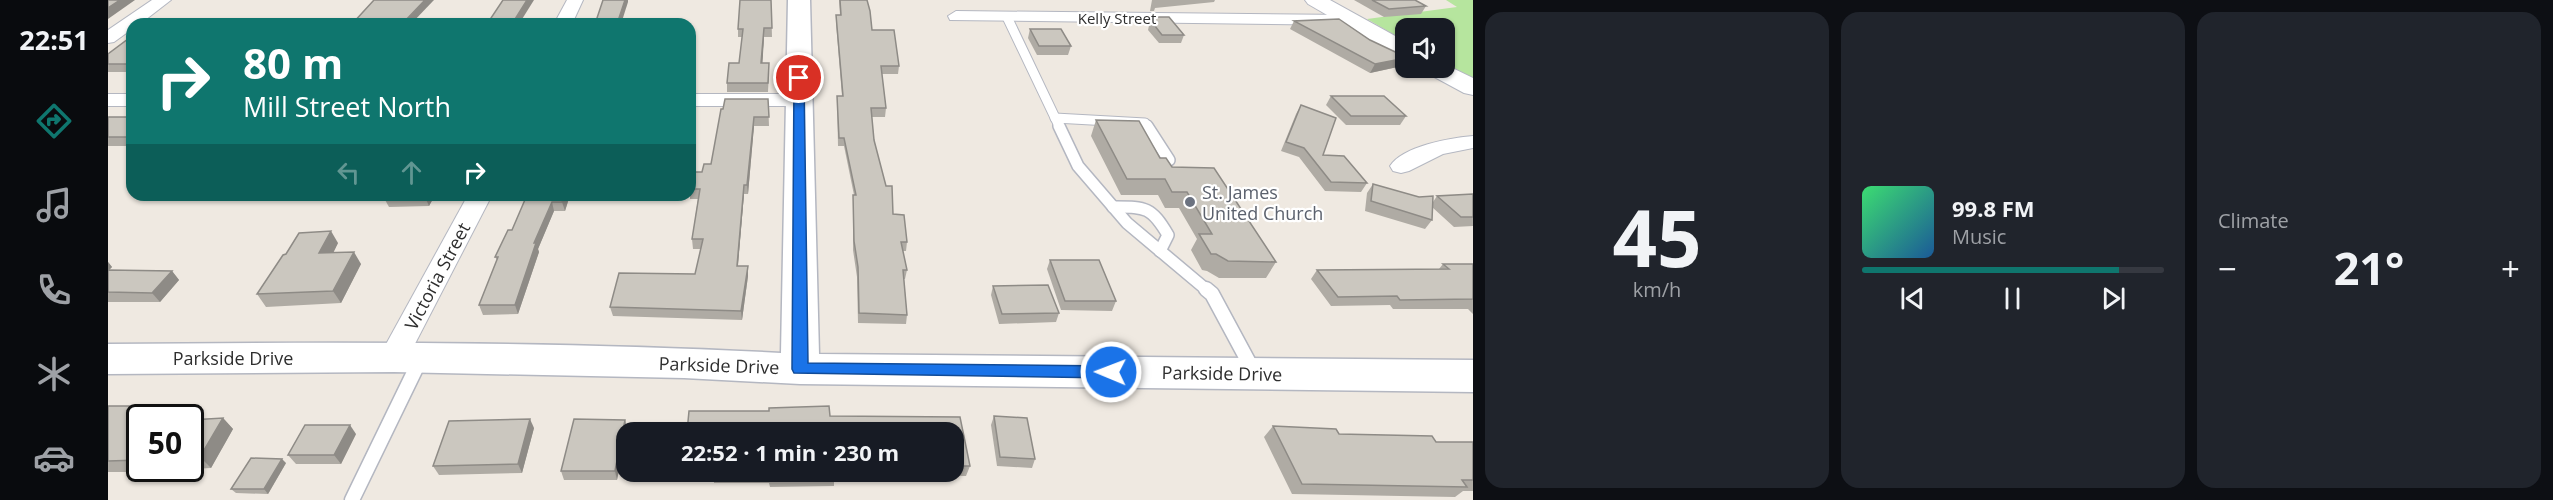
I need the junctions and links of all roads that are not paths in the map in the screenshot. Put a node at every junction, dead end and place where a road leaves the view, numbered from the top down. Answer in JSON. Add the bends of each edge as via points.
{"nodes":[{"id":1,"x":163,"y":0,"type":"edge"},
{"id":2,"x":575,"y":0,"type":"edge"},
{"id":3,"x":799,"y":0,"type":"edge"},
{"id":4,"x":1315,"y":0,"type":"edge"},
{"id":5,"x":956,"y":16,"type":"dead end"},
{"id":6,"x":1007,"y":17,"type":"junction"},
{"id":7,"x":137,"y":18,"type":"edge"},
{"id":8,"x":566,"y":18,"type":"edge"},
{"id":9,"x":1349,"y":20,"type":"junction"},
{"id":10,"x":126,"y":26,"type":"edge"},
{"id":11,"x":108,"y":38,"type":"edge"},
{"id":12,"x":1395,"y":45,"type":"edge"},
{"id":13,"x":1454,"y":78,"type":"edge"},
{"id":14,"x":1473,"y":88,"type":"edge"},
{"id":15,"x":108,"y":100,"type":"edge"},
{"id":16,"x":126,"y":100,"type":"edge"},
{"id":17,"x":696,"y":100,"type":"edge"},
{"id":18,"x":799,"y":100,"type":"junction"},
{"id":19,"x":1055,"y":118,"type":"junction"},
{"id":20,"x":1473,"y":142,"type":"edge"},
{"id":21,"x":1169,"y":160,"type":"edge"},
{"id":22,"x":1401,"y":166,"type":"dead end"},
{"id":23,"x":477,"y":201,"type":"edge"},
{"id":24,"x":1113,"y":207,"type":"junction"},
{"id":25,"x":1160,"y":251,"type":"junction"},
{"id":26,"x":408,"y":358,"type":"junction"},
{"id":27,"x":108,"y":359,"type":"edge"},
{"id":28,"x":800,"y":369,"type":"junction"},
{"id":29,"x":1255,"y":373,"type":"junction"},
{"id":30,"x":1473,"y":376,"type":"edge"},
{"id":31,"x":352,"y":500,"type":"edge"}],
"edges":[{"from":1,"to":7,"type":"street"},
{"from":2,"to":8,"type":"street"},
{"from":3,"to":18,"type":"main road"},
{"from":4,"to":9,"type":"street"},
{"from":5,"to":6,"type":"street","name":"Kelly Street"},
{"from":6,"to":9,"type":"street","name":"Kelly Street"},
{"from":6,"to":19,"type":"lane"},
{"from":9,"to":12,"type":"street"},
{"from":10,"to":11,"type":"street"},
{"from":13,"to":14,"type":"street"},
{"from":15,"to":16,"type":"street"},
{"from":17,"to":18,"type":"street"},
{"from":18,"to":28,"type":"main road"},
{"from":19,"to":21,"type":"lane","via":[[1145,123]]},
{"from":19,"to":24,"type":"lane","via":[[1078,166]]},
{"from":20,"to":22,"type":"street","via":[[1422,153]]},
{"from":23,"to":26,"type":"street","name":"Victoria Street"},
{"from":24,"to":25,"type":"lane"},
{"from":24,"to":25,"type":"lane","via":[[1155,211],[1168,235]]},
{"from":25,"to":29,"type":"lane","via":[[1212,294]]},
{"from":26,"to":27,"type":"main road","name":"Parkside Drive"},
{"from":26,"to":28,"type":"main road","name":"Parkside Drive"},
{"from":26,"to":31,"type":"lane"},
{"from":28,"to":29,"type":"main road","name":"Parkside Drive"},
{"from":29,"to":30,"type":"main road","name":"Parkside Drive"}]}
